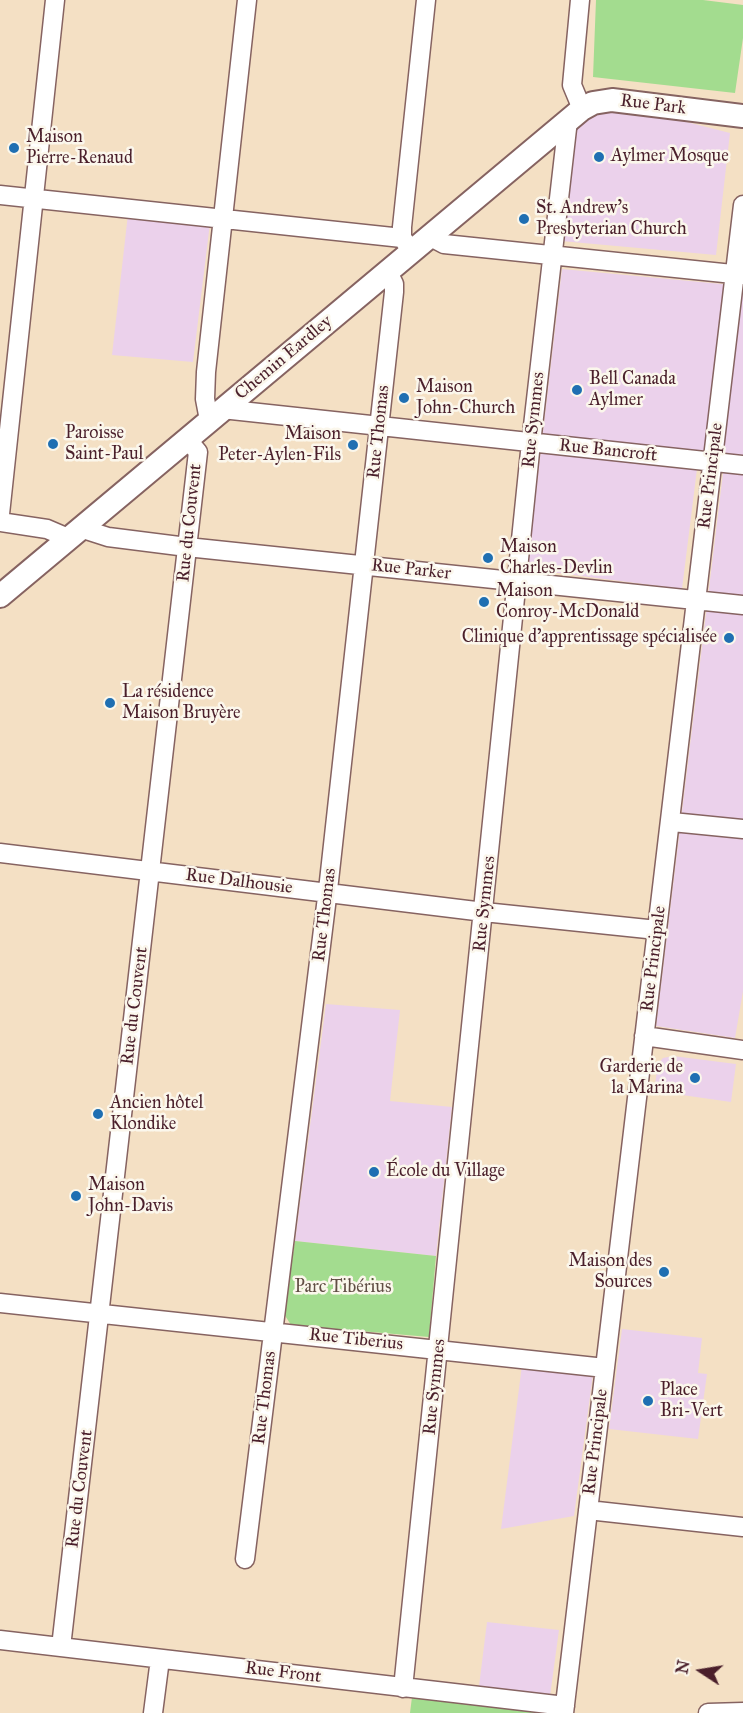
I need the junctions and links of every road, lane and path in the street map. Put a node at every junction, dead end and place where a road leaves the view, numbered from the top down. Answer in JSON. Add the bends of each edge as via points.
{"nodes":[{"id":1,"x":55,"y":0,"type":"edge"},
{"id":2,"x":247,"y":0,"type":"edge"},
{"id":3,"x":426,"y":0,"type":"edge"},
{"id":4,"x":578,"y":0,"type":"edge"},
{"id":5,"x":575,"y":115,"type":"junction"},
{"id":6,"x":743,"y":116,"type":"edge"},
{"id":7,"x":0,"y":195,"type":"edge"},
{"id":8,"x":34,"y":198,"type":"junction"},
{"id":9,"x":743,"y":205,"type":"edge"},
{"id":10,"x":224,"y":220,"type":"junction"},
{"id":11,"x":415,"y":241,"type":"junction"},
{"id":12,"x":552,"y":256,"type":"junction"},
{"id":13,"x":388,"y":272,"type":"junction"},
{"id":14,"x":739,"y":275,"type":"edge"},
{"id":15,"x":7,"y":385,"type":"edge"},
{"id":16,"x":215,"y":414,"type":"junction"},
{"id":17,"x":379,"y":428,"type":"junction"},
{"id":18,"x":187,"y":440,"type":"junction"},
{"id":19,"x":531,"y":443,"type":"junction"},
{"id":20,"x":712,"y":462,"type":"junction"},
{"id":21,"x":743,"y":465,"type":"edge"},
{"id":22,"x":0,"y":514,"type":"edge"},
{"id":23,"x":0,"y":522,"type":"edge"},
{"id":24,"x":74,"y":533,"type":"junction"},
{"id":25,"x":187,"y":547,"type":"junction"},
{"id":26,"x":363,"y":565,"type":"junction"},
{"id":27,"x":518,"y":580,"type":"junction"},
{"id":28,"x":0,"y":596,"type":"edge"},
{"id":29,"x":696,"y":601,"type":"junction"},
{"id":30,"x":743,"y":605,"type":"edge"},
{"id":31,"x":672,"y":822,"type":"junction"},
{"id":32,"x":743,"y":829,"type":"edge"},
{"id":33,"x":0,"y":853,"type":"edge"},
{"id":34,"x":151,"y":872,"type":"junction"},
{"id":35,"x":328,"y":893,"type":"junction"},
{"id":36,"x":484,"y":912,"type":"junction"},
{"id":37,"x":657,"y":930,"type":"junction"},
{"id":38,"x":644,"y":1036,"type":"junction"},
{"id":39,"x":743,"y":1050,"type":"edge"},
{"id":40,"x":0,"y":1303,"type":"edge"},
{"id":41,"x":100,"y":1315,"type":"junction"},
{"id":42,"x":274,"y":1331,"type":"junction"},
{"id":43,"x":439,"y":1350,"type":"junction"},
{"id":44,"x":605,"y":1368,"type":"junction"},
{"id":45,"x":588,"y":1510,"type":"junction"},
{"id":46,"x":743,"y":1527,"type":"edge"},
{"id":47,"x":245,"y":1559,"type":"dead end"},
{"id":48,"x":0,"y":1640,"type":"edge"},
{"id":49,"x":61,"y":1647,"type":"junction"},
{"id":50,"x":160,"y":1659,"type":"junction"},
{"id":51,"x":403,"y":1688,"type":"junction"},
{"id":52,"x":565,"y":1709,"type":"edge"},
{"id":53,"x":743,"y":1712,"type":"edge"},
{"id":54,"x":153,"y":1713,"type":"edge"},
{"id":55,"x":708,"y":1713,"type":"edge"}],
"edges":[{"from":1,"to":8,"type":"street"},
{"from":2,"to":10,"type":"street"},
{"from":3,"to":11,"type":"street"},
{"from":4,"to":5,"type":"street","name":"Rue Symmes","via":[[572,85]]},
{"from":5,"to":6,"type":"main road","name":"Rue Park","via":[[593,103],[612,100]]},
{"from":5,"to":11,"type":"main road","name":"Chemin Eardley"},
{"from":5,"to":12,"type":"street","name":"Rue Symmes"},
{"from":7,"to":8,"type":"street"},
{"from":8,"to":10,"type":"street"},
{"from":8,"to":15,"type":"street"},
{"from":9,"to":14,"type":"street","name":"Rue Principale"},
{"from":10,"to":11,"type":"street"},
{"from":10,"to":16,"type":"street","via":[[206,372],[205,399]]},
{"from":11,"to":12,"type":"street"},
{"from":11,"to":13,"type":"main road","name":"Chemin Eardley"},
{"from":12,"to":14,"type":"street"},
{"from":12,"to":19,"type":"street","name":"Rue Symmes"},
{"from":13,"to":16,"type":"main road","name":"Chemin Eardley"},
{"from":13,"to":17,"type":"street","name":"Rue Thomas","via":[[394,284]]},
{"from":14,"to":20,"type":"street","name":"Rue Principale"},
{"from":15,"to":22,"type":"street"},
{"from":16,"to":17,"type":"street","name":"Rue Bancroft"},
{"from":16,"to":18,"type":"main road","name":"Chemin Eardley"},
{"from":17,"to":19,"type":"street","name":"Rue Bancroft"},
{"from":17,"to":26,"type":"street","name":"Rue Thomas"},
{"from":18,"to":24,"type":"main road","name":"Chemin Eardley"},
{"from":18,"to":25,"type":"street","name":"Rue du Couvent","via":[[198,452]]},
{"from":19,"to":20,"type":"street","name":"Rue Bancroft"},
{"from":19,"to":27,"type":"street","name":"Rue Symmes"},
{"from":20,"to":21,"type":"street","name":"Rue Bancroft"},
{"from":20,"to":29,"type":"street","name":"Rue Principale"},
{"from":23,"to":24,"type":"street","name":"Rue Parker"},
{"from":24,"to":25,"type":"street","name":"Rue Parker"},
{"from":24,"to":28,"type":"main road","name":"Chemin Eardley"},
{"from":25,"to":26,"type":"street","name":"Rue Parker"},
{"from":25,"to":34,"type":"street","name":"Rue du Couvent"},
{"from":26,"to":27,"type":"street","name":"Rue Parker"},
{"from":26,"to":35,"type":"street","name":"Rue Thomas"},
{"from":27,"to":29,"type":"street","name":"Rue Parker"},
{"from":27,"to":36,"type":"street","name":"Rue Symmes"},
{"from":29,"to":30,"type":"street","name":"Rue Parker"},
{"from":29,"to":31,"type":"street","name":"Rue Principale"},
{"from":31,"to":32,"type":"street"},
{"from":31,"to":37,"type":"street","name":"Rue Principale"},
{"from":33,"to":34,"type":"street","name":"Rue Dalhousie"},
{"from":34,"to":35,"type":"street","name":"Rue Dalhousie"},
{"from":34,"to":41,"type":"street","name":"Rue du Couvent"},
{"from":35,"to":36,"type":"street","name":"Rue Dalhousie"},
{"from":35,"to":42,"type":"street","name":"Rue Thomas"},
{"from":36,"to":37,"type":"street","name":"Rue Dalhousie"},
{"from":36,"to":43,"type":"street","name":"Rue Symmes"},
{"from":37,"to":38,"type":"street","name":"Rue Principale"},
{"from":38,"to":39,"type":"street"},
{"from":38,"to":44,"type":"street","name":"Rue Principale"},
{"from":40,"to":41,"type":"street","name":"Rue Tiberius"},
{"from":41,"to":42,"type":"street","name":"Rue Tiberius"},
{"from":41,"to":49,"type":"street","name":"Rue du Couvent"},
{"from":42,"to":43,"type":"street","name":"Rue Tiberius"},
{"from":42,"to":47,"type":"street","name":"Rue Thomas"},
{"from":43,"to":44,"type":"street","name":"Rue Tiberius"},
{"from":43,"to":51,"type":"street","name":"Rue Symmes"},
{"from":44,"to":45,"type":"street","name":"Rue Principale"},
{"from":45,"to":46,"type":"street"},
{"from":45,"to":52,"type":"street","name":"Rue Principale"},
{"from":48,"to":49,"type":"street","name":"Rue Front"},
{"from":49,"to":50,"type":"street","name":"Rue Front"},
{"from":50,"to":51,"type":"street","name":"Rue Front"},
{"from":50,"to":54,"type":"street"},
{"from":51,"to":52,"type":"street","name":"Rue Front"},
{"from":53,"to":55,"type":"street"}]}
